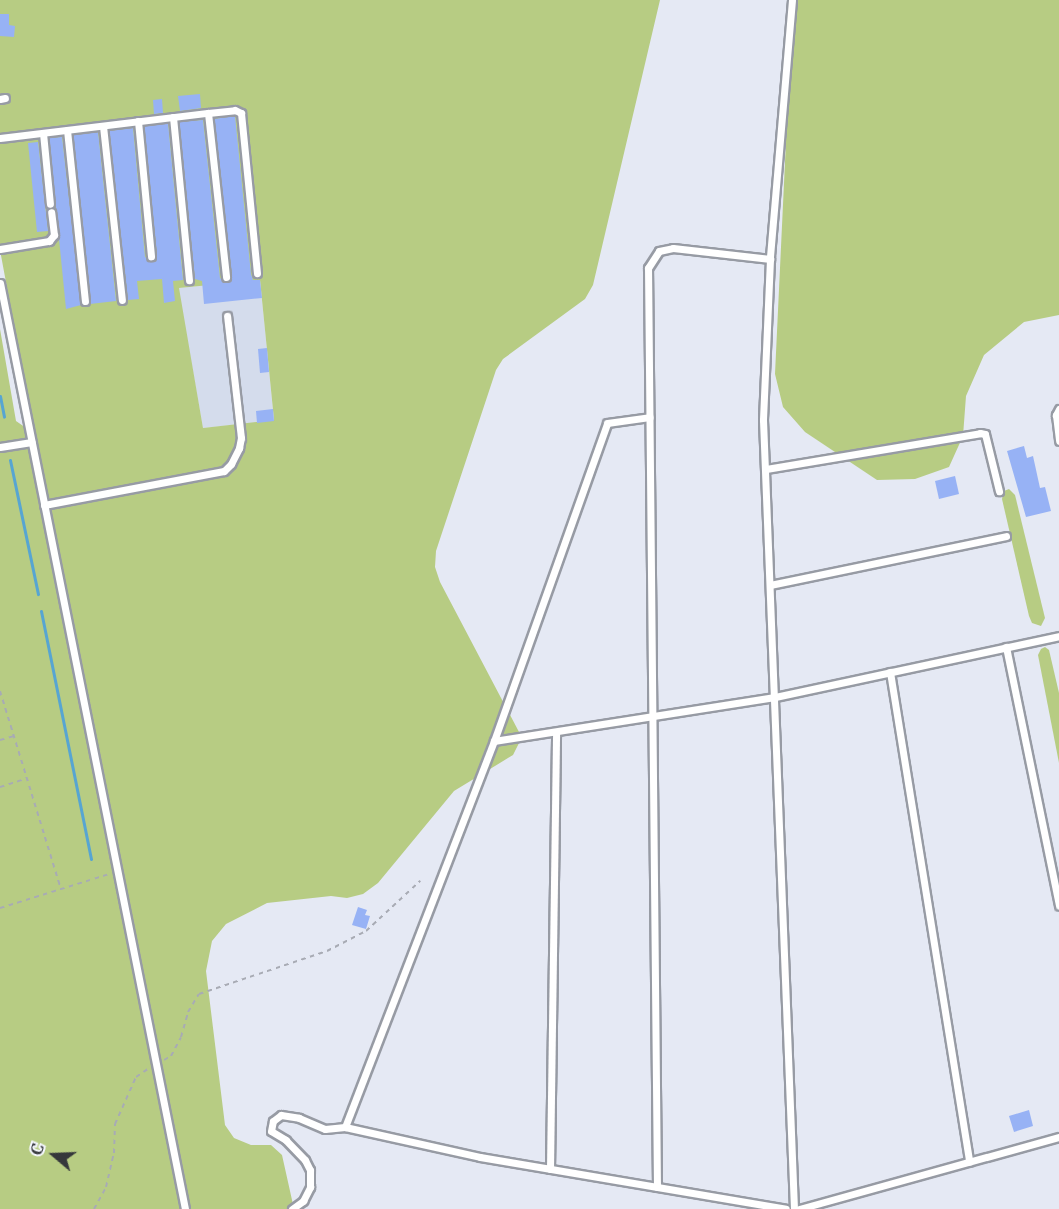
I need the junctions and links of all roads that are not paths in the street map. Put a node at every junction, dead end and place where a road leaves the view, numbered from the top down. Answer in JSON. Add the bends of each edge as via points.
{"nodes":[{"id":1,"x":792,"y":0,"type":"edge"},
{"id":2,"x":208,"y":113,"type":"junction"},
{"id":3,"x":172,"y":117,"type":"junction"},
{"id":4,"x":138,"y":121,"type":"junction"},
{"id":5,"x":103,"y":126,"type":"junction"},
{"id":6,"x":67,"y":130,"type":"junction"},
{"id":7,"x":43,"y":133,"type":"junction"},
{"id":8,"x":0,"y":138,"type":"edge"},
{"id":9,"x":0,"y":249,"type":"edge"},
{"id":10,"x":151,"y":256,"type":"dead end"},
{"id":11,"x":770,"y":259,"type":"junction"},
{"id":12,"x":257,"y":273,"type":"dead end"},
{"id":13,"x":226,"y":277,"type":"dead end"},
{"id":14,"x":189,"y":280,"type":"dead end"},
{"id":15,"x":0,"y":283,"type":"edge"},
{"id":16,"x":122,"y":300,"type":"dead end"},
{"id":17,"x":85,"y":301,"type":"dead end"},
{"id":18,"x":227,"y":315,"type":"dead end"},
{"id":19,"x":1059,"y":409,"type":"edge"},
{"id":20,"x":650,"y":417,"type":"junction"},
{"id":21,"x":1059,"y":441,"type":"edge"},
{"id":22,"x":32,"y":442,"type":"junction"},
{"id":23,"x":0,"y":447,"type":"edge"},
{"id":24,"x":766,"y":469,"type":"junction"},
{"id":25,"x":999,"y":491,"type":"dead end"},
{"id":26,"x":44,"y":505,"type":"junction"},
{"id":27,"x":1006,"y":536,"type":"dead end"},
{"id":28,"x":770,"y":585,"type":"junction"},
{"id":29,"x":1059,"y":636,"type":"edge"},
{"id":30,"x":1005,"y":647,"type":"junction"},
{"id":31,"x":891,"y":672,"type":"junction"},
{"id":32,"x":775,"y":697,"type":"junction"},
{"id":33,"x":653,"y":716,"type":"junction"},
{"id":34,"x":556,"y":732,"type":"junction"},
{"id":35,"x":494,"y":741,"type":"junction"},
{"id":36,"x":1059,"y":906,"type":"edge"},
{"id":37,"x":345,"y":1126,"type":"junction"},
{"id":38,"x":1059,"y":1137,"type":"edge"},
{"id":39,"x":969,"y":1162,"type":"junction"},
{"id":40,"x":550,"y":1169,"type":"junction"},
{"id":41,"x":657,"y":1187,"type":"junction"},
{"id":42,"x":185,"y":1209,"type":"edge"},
{"id":43,"x":292,"y":1209,"type":"edge"},
{"id":44,"x":786,"y":1209,"type":"edge"},
{"id":45,"x":794,"y":1209,"type":"edge"},
{"id":46,"x":799,"y":1209,"type":"edge"}],
"edges":[{"from":1,"to":11,"type":"lane"},
{"from":2,"to":3,"type":"lane"},
{"from":2,"to":12,"type":"lane","via":[[241,113]]},
{"from":2,"to":13,"type":"lane"},
{"from":3,"to":4,"type":"lane"},
{"from":3,"to":14,"type":"lane"},
{"from":4,"to":5,"type":"lane"},
{"from":4,"to":10,"type":"lane"},
{"from":5,"to":6,"type":"lane"},
{"from":5,"to":16,"type":"lane"},
{"from":6,"to":7,"type":"lane"},
{"from":6,"to":17,"type":"lane"},
{"from":7,"to":8,"type":"lane"},
{"from":7,"to":9,"type":"lane","via":[[54,235],[49,241]]},
{"from":11,"to":20,"type":"lane","via":[[673,248],[659,251],[648,268]]},
{"from":11,"to":24,"type":"lane","via":[[764,368]]},
{"from":15,"to":22,"type":"lane"},
{"from":18,"to":26,"type":"lane","via":[[241,438],[231,465],[224,471]]},
{"from":19,"to":21,"type":"lane"},
{"from":20,"to":33,"type":"lane"},
{"from":20,"to":35,"type":"lane","via":[[607,423]]},
{"from":22,"to":23,"type":"lane"},
{"from":22,"to":26,"type":"lane"},
{"from":24,"to":25,"type":"lane","via":[[980,433],[985,434]]},
{"from":24,"to":28,"type":"lane"},
{"from":26,"to":42,"type":"lane"},
{"from":27,"to":28,"type":"lane"},
{"from":28,"to":32,"type":"lane"},
{"from":29,"to":30,"type":"lane"},
{"from":30,"to":31,"type":"lane"},
{"from":30,"to":36,"type":"lane"},
{"from":31,"to":32,"type":"lane"},
{"from":31,"to":39,"type":"lane"},
{"from":32,"to":33,"type":"lane"},
{"from":32,"to":45,"type":"lane"},
{"from":33,"to":34,"type":"lane"},
{"from":33,"to":41,"type":"lane"},
{"from":34,"to":35,"type":"lane"},
{"from":34,"to":40,"type":"lane"},
{"from":35,"to":37,"type":"lane"},
{"from":37,"to":40,"type":"lane"},
{"from":37,"to":43,"type":"lane","via":[[325,1129],[281,1115],[273,1121],[272,1131],[286,1140],[310,1170],[310,1187],[303,1201]]},
{"from":38,"to":39,"type":"lane"},
{"from":39,"to":46,"type":"lane"},
{"from":40,"to":41,"type":"lane"},
{"from":41,"to":44,"type":"lane"}]}
